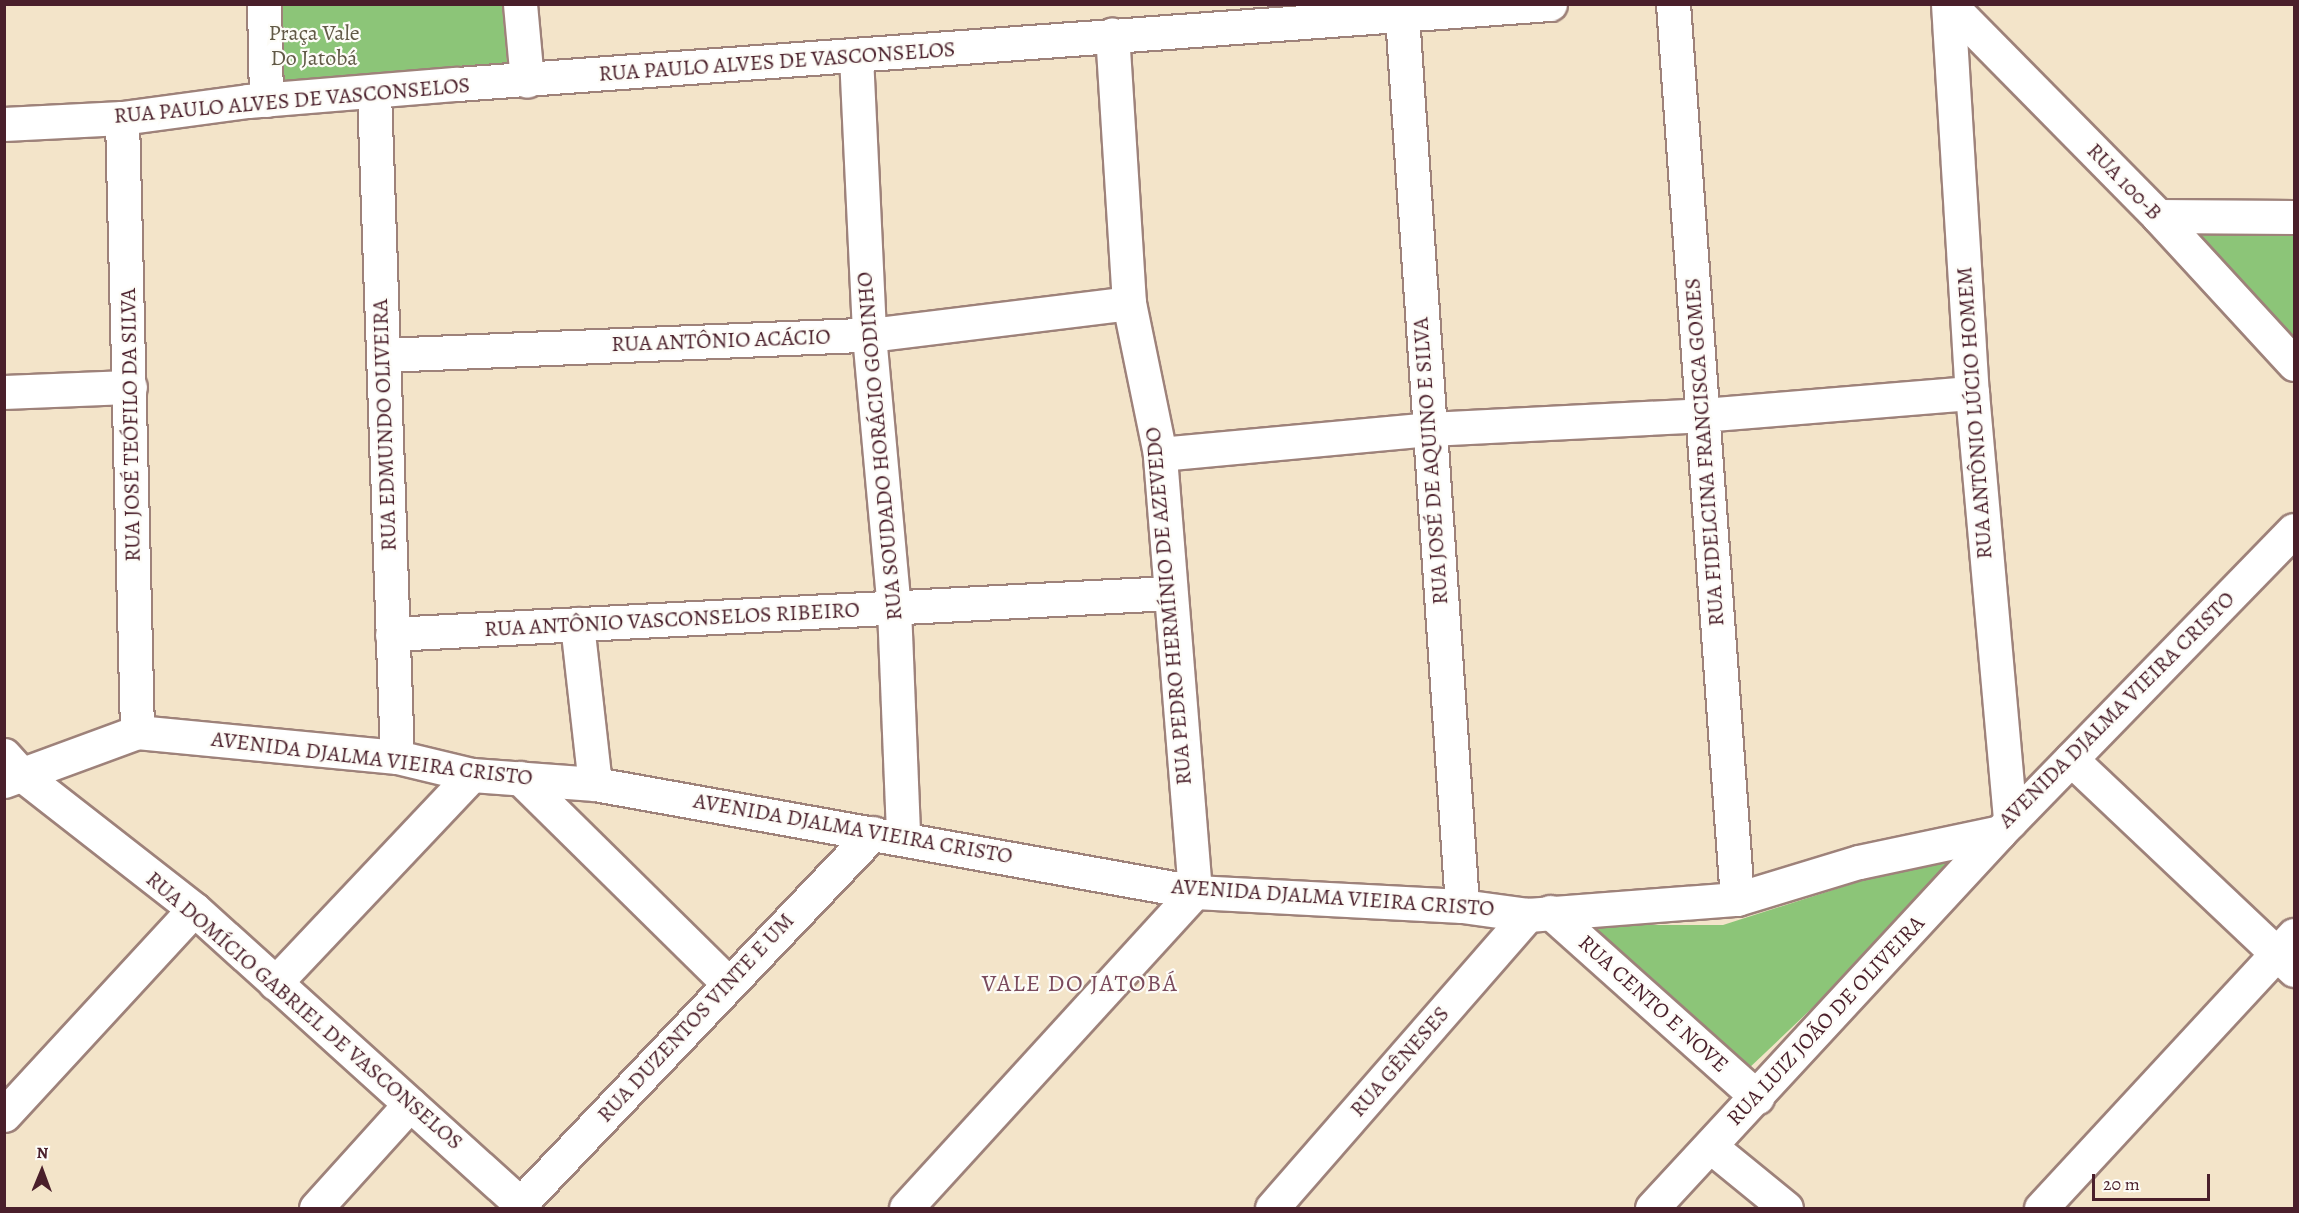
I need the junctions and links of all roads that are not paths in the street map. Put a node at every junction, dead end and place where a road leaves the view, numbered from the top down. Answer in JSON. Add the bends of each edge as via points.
{"nodes":[{"id":1,"x":264,"y":4,"type":"edge"},
{"id":2,"x":520,"y":4,"type":"edge"},
{"id":3,"x":1550,"y":4,"type":"edge"},
{"id":4,"x":1673,"y":4,"type":"edge"},
{"id":5,"x":1949,"y":4,"type":"edge"},
{"id":6,"x":1326,"y":12,"type":"edge"},
{"id":7,"x":1402,"y":16,"type":"junction"},
{"id":8,"x":1112,"y":35,"type":"junction"},
{"id":9,"x":856,"y":56,"type":"junction"},
{"id":10,"x":527,"y":81,"type":"junction"},
{"id":11,"x":374,"y":93,"type":"junction"},
{"id":12,"x":266,"y":100,"type":"junction"},
{"id":13,"x":122,"y":118,"type":"junction"},
{"id":14,"x":4,"y":124,"type":"edge"},
{"id":15,"x":2158,"y":216,"type":"junction"},
{"id":16,"x":2295,"y":217,"type":"edge"},
{"id":17,"x":1129,"y":303,"type":"junction"},
{"id":18,"x":869,"y":335,"type":"junction"},
{"id":19,"x":383,"y":355,"type":"junction"},
{"id":20,"x":2295,"y":364,"type":"edge"},
{"id":21,"x":130,"y":387,"type":"junction"},
{"id":22,"x":4,"y":392,"type":"edge"},
{"id":23,"x":1972,"y":393,"type":"junction"},
{"id":24,"x":1702,"y":415,"type":"junction"},
{"id":25,"x":1429,"y":429,"type":"junction"},
{"id":26,"x":1160,"y":454,"type":"junction"},
{"id":27,"x":2295,"y":530,"type":"edge"},
{"id":28,"x":1168,"y":593,"type":"junction"},
{"id":29,"x":894,"y":609,"type":"junction"},
{"id":30,"x":577,"y":624,"type":"junction"},
{"id":31,"x":392,"y":634,"type":"junction"},
{"id":32,"x":137,"y":732,"type":"junction"},
{"id":33,"x":397,"y":757,"type":"junction"},
{"id":34,"x":2071,"y":759,"type":"junction"},
{"id":35,"x":10,"y":770,"type":"edge"},
{"id":36,"x":472,"y":775,"type":"junction"},
{"id":37,"x":520,"y":778,"type":"junction"},
{"id":38,"x":594,"y":784,"type":"junction"},
{"id":39,"x":2005,"y":826,"type":"junction"},
{"id":40,"x":888,"y":834,"type":"junction"},
{"id":41,"x":1195,"y":892,"type":"junction"},
{"id":42,"x":1737,"y":899,"type":"junction"},
{"id":43,"x":1462,"y":906,"type":"junction"},
{"id":44,"x":194,"y":909,"type":"junction"},
{"id":45,"x":1539,"y":913,"type":"junction"},
{"id":46,"x":2289,"y":953,"type":"edge"},
{"id":47,"x":275,"y":982,"type":"junction"},
{"id":48,"x":729,"y":984,"type":"junction"},
{"id":49,"x":1756,"y":1097,"type":"junction"},
{"id":50,"x":410,"y":1104,"type":"junction"},
{"id":51,"x":4,"y":1115,"type":"edge"},
{"id":52,"x":1710,"y":1146,"type":"junction"},
{"id":53,"x":523,"y":1206,"type":"edge"},
{"id":54,"x":316,"y":1209,"type":"edge"},
{"id":55,"x":906,"y":1209,"type":"edge"},
{"id":56,"x":1272,"y":1209,"type":"edge"},
{"id":57,"x":1652,"y":1209,"type":"edge"},
{"id":58,"x":1786,"y":1209,"type":"edge"},
{"id":59,"x":2041,"y":1209,"type":"edge"}],
"edges":[{"from":1,"to":12,"type":"street"},
{"from":2,"to":10,"type":"street"},
{"from":3,"to":7,"type":"street","name":"RUA PAULO ALVES DE VASCONSELOS"},
{"from":4,"to":24,"type":"street","name":"RUA FIDELCINA FRANCISCA GOMES"},
{"from":5,"to":15,"type":"street","name":"RUA 100-B"},
{"from":5,"to":23,"type":"street","name":"RUA ANTÔNIO LÚCIO HOMEM"},
{"from":6,"to":7,"type":"street","name":"RUA PAULO ALVES DE VASCONSELOS"},
{"from":6,"to":8,"type":"street","name":"RUA PAULO ALVES DE VASCONSELOS"},
{"from":7,"to":25,"type":"street","name":"RUA JOSÉ DE AQUINO E SILVA"},
{"from":8,"to":9,"type":"street","name":"RUA PAULO ALVES DE VASCONSELOS"},
{"from":8,"to":17,"type":"street","name":"RUA PEDRO HERMÍNIO DE AZEVEDO"},
{"from":9,"to":10,"type":"street","name":"RUA PAULO ALVES DE VASCONSELOS"},
{"from":9,"to":18,"type":"street","name":"RUA SOUDADO HORÁCIO GODINHO"},
{"from":10,"to":11,"type":"street","name":"RUA PAULO ALVES DE VASCONSELOS"},
{"from":11,"to":12,"type":"street","name":"RUA PAULO ALVES DE VASCONSELOS"},
{"from":11,"to":19,"type":"street","name":"RUA EDMUNDO OLIVEIRA"},
{"from":12,"to":13,"type":"street","name":"RUA PAULO ALVES DE VASCONSELOS"},
{"from":13,"to":14,"type":"street","name":"RUA PAULO ALVES DE VASCONSELOS"},
{"from":13,"to":21,"type":"street","name":"RUA JOSÉ TEÓFILO DA SILVA"},
{"from":15,"to":16,"type":"street"},
{"from":15,"to":20,"type":"street","name":"RUA 100-B"},
{"from":17,"to":18,"type":"street","name":"RUA ANTÔNIO ACÁCIO"},
{"from":17,"to":26,"type":"street","name":"RUA PEDRO HERMÍNIO DE AZEVEDO"},
{"from":18,"to":19,"type":"street","name":"RUA ANTÔNIO ACÁCIO"},
{"from":18,"to":29,"type":"street","name":"RUA SOUDADO HORÁCIO GODINHO"},
{"from":19,"to":31,"type":"street","name":"RUA EDMUNDO OLIVEIRA"},
{"from":21,"to":22,"type":"street"},
{"from":21,"to":32,"type":"street","name":"RUA JOSÉ TEÓFILO DA SILVA"},
{"from":23,"to":24,"type":"street"},
{"from":23,"to":39,"type":"street","name":"RUA ANTÔNIO LÚCIO HOMEM"},
{"from":24,"to":25,"type":"street"},
{"from":24,"to":42,"type":"street","name":"RUA FIDELCINA FRANCISCA GOMES"},
{"from":25,"to":26,"type":"street"},
{"from":25,"to":43,"type":"street","name":"RUA JOSÉ DE AQUINO E SILVA"},
{"from":26,"to":28,"type":"street","name":"RUA PEDRO HERMÍNIO DE AZEVEDO"},
{"from":27,"to":34,"type":"street","name":"AVENIDA DJALMA VIEIRA CRISTO"},
{"from":28,"to":29,"type":"street","name":"RUA ANTÔNIO VASCONSELOS RIBEIRO"},
{"from":28,"to":41,"type":"street","name":"RUA PEDRO HERMÍNIO DE AZEVEDO"},
{"from":29,"to":30,"type":"street","name":"RUA ANTÔNIO VASCONSELOS RIBEIRO"},
{"from":29,"to":40,"type":"street","name":"RUA SOUDADO HORÁCIO GODINHO"},
{"from":30,"to":31,"type":"street","name":"RUA ANTÔNIO VASCONSELOS RIBEIRO"},
{"from":30,"to":38,"type":"street"},
{"from":31,"to":33,"type":"street","name":"RUA EDMUNDO OLIVEIRA"},
{"from":32,"to":33,"type":"street","name":"AVENIDA DJALMA VIEIRA CRISTO"},
{"from":32,"to":35,"type":"street","name":"AVENIDA DJALMA VIEIRA CRISTO"},
{"from":33,"to":36,"type":"street","name":"AVENIDA DJALMA VIEIRA CRISTO"},
{"from":34,"to":39,"type":"street","name":"AVENIDA DJALMA VIEIRA CRISTO"},
{"from":34,"to":46,"type":"street"},
{"from":35,"to":44,"type":"street","name":"RUA DOMÍCIO GABRIEL DE VASCONSELOS"},
{"from":36,"to":37,"type":"street","name":"AVENIDA DJALMA VIEIRA CRISTO"},
{"from":36,"to":47,"type":"street"},
{"from":37,"to":38,"type":"street","name":"AVENIDA DJALMA VIEIRA CRISTO"},
{"from":37,"to":48,"type":"street"},
{"from":38,"to":40,"type":"street","name":"AVENIDA DJALMA VIEIRA CRISTO"},
{"from":39,"to":42,"type":"street","name":"AVENIDA DJALMA VIEIRA CRISTO","via":[[1859,862]]},
{"from":39,"to":49,"type":"street","name":"RUA LUIZ JOÃO DE OLIVEIRA"},
{"from":40,"to":41,"type":"street","name":"AVENIDA DJALMA VIEIRA CRISTO"},
{"from":40,"to":48,"type":"street","name":"RUA DUZENTOS VINTE E UM"},
{"from":41,"to":43,"type":"street","name":"AVENIDA DJALMA VIEIRA CRISTO"},
{"from":41,"to":55,"type":"street"},
{"from":42,"to":45,"type":"street","name":"AVENIDA DJALMA VIEIRA CRISTO"},
{"from":43,"to":45,"type":"street","name":"AVENIDA DJALMA VIEIRA CRISTO"},
{"from":44,"to":47,"type":"street","name":"RUA DOMÍCIO GABRIEL DE VASCONSELOS"},
{"from":44,"to":51,"type":"street"},
{"from":45,"to":49,"type":"street","name":"RUA CENTO E NOVE"},
{"from":45,"to":56,"type":"street","name":"RUA GÊNESES"},
{"from":46,"to":59,"type":"street"},
{"from":47,"to":50,"type":"street","name":"RUA DOMÍCIO GABRIEL DE VASCONSELOS"},
{"from":48,"to":53,"type":"street","name":"RUA DUZENTOS VINTE E UM"},
{"from":49,"to":52,"type":"street","name":"RUA LUIZ JOÃO DE OLIVEIRA"},
{"from":50,"to":53,"type":"street","name":"RUA DOMÍCIO GABRIEL DE VASCONSELOS"},
{"from":50,"to":54,"type":"street"},
{"from":52,"to":57,"type":"street","name":"RUA LUIZ JOÃO DE OLIVEIRA"},
{"from":52,"to":58,"type":"street"}]}
